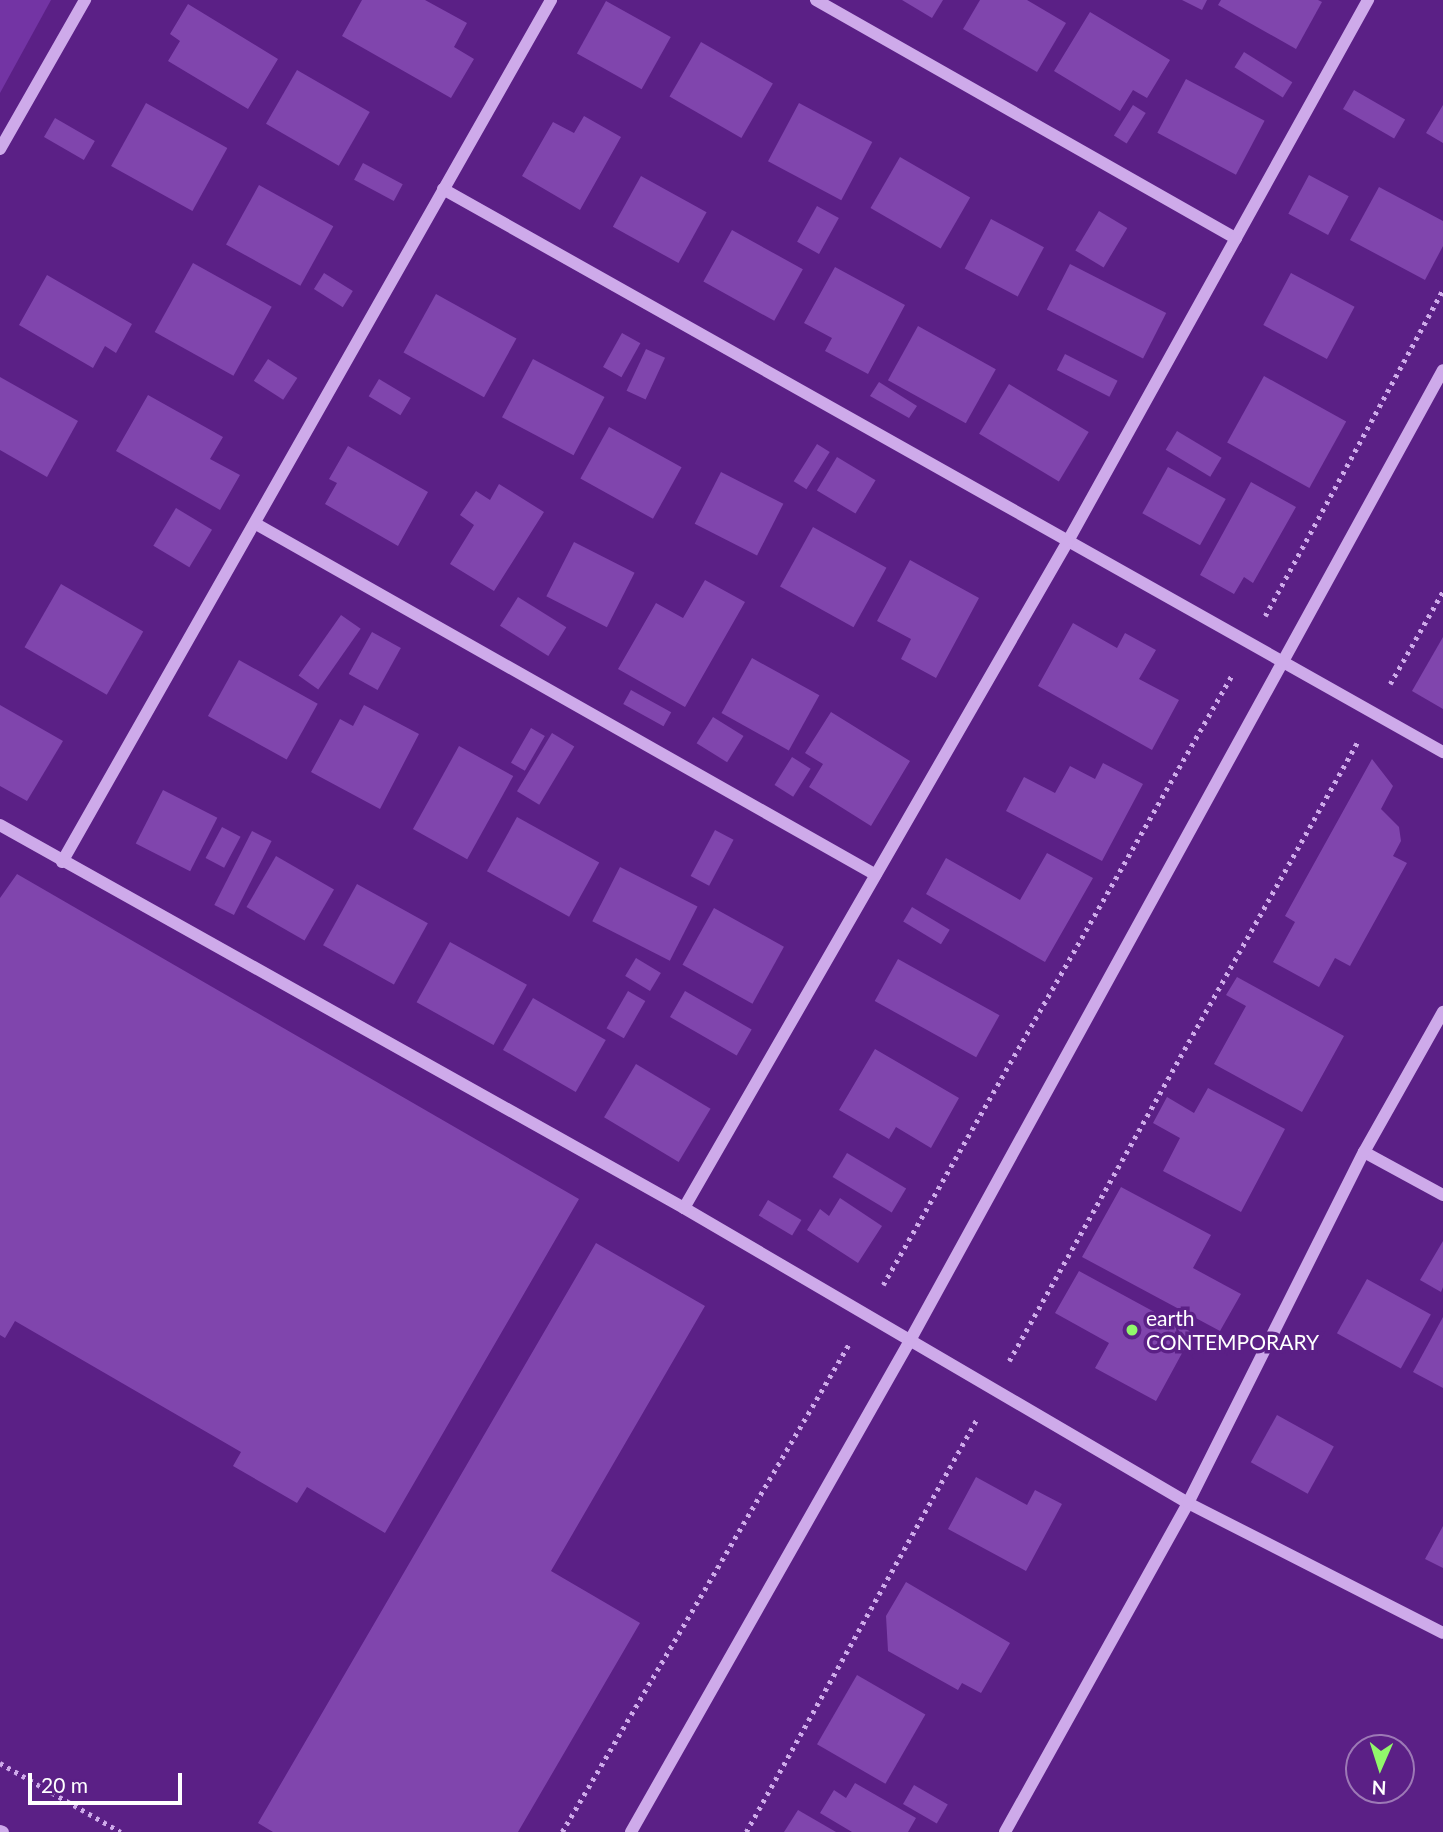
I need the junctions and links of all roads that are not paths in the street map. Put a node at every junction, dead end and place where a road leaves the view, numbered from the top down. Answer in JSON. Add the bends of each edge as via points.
{"nodes":[{"id":1,"x":85,"y":0,"type":"edge"},
{"id":2,"x":551,"y":0,"type":"edge"},
{"id":3,"x":816,"y":0,"type":"edge"},
{"id":4,"x":1368,"y":0,"type":"edge"},
{"id":5,"x":0,"y":149,"type":"edge"},
{"id":6,"x":443,"y":189,"type":"junction"},
{"id":7,"x":1236,"y":239,"type":"junction"},
{"id":8,"x":1443,"y":370,"type":"edge"},
{"id":9,"x":256,"y":524,"type":"junction"},
{"id":10,"x":1068,"y":541,"type":"junction"},
{"id":11,"x":1279,"y":661,"type":"junction"},
{"id":12,"x":1443,"y":752,"type":"edge"},
{"id":13,"x":0,"y":825,"type":"edge"},
{"id":14,"x":62,"y":862,"type":"junction"},
{"id":15,"x":876,"y":875,"type":"junction"},
{"id":16,"x":1443,"y":1012,"type":"edge"},
{"id":17,"x":1364,"y":1152,"type":"junction"},
{"id":18,"x":1443,"y":1195,"type":"edge"},
{"id":19,"x":684,"y":1208,"type":"junction"},
{"id":20,"x":908,"y":1344,"type":"junction"},
{"id":21,"x":1188,"y":1503,"type":"junction"},
{"id":22,"x":1443,"y":1633,"type":"edge"},
{"id":23,"x":631,"y":1832,"type":"edge"},
{"id":24,"x":1004,"y":1832,"type":"edge"}],
"edges":[{"from":1,"to":5,"type":"street"},
{"from":2,"to":6,"type":"street"},
{"from":3,"to":7,"type":"street"},
{"from":4,"to":7,"type":"street"},
{"from":6,"to":9,"type":"street"},
{"from":6,"to":10,"type":"street"},
{"from":7,"to":10,"type":"street"},
{"from":8,"to":11,"type":"street"},
{"from":9,"to":14,"type":"street"},
{"from":9,"to":15,"type":"street"},
{"from":10,"to":11,"type":"street"},
{"from":10,"to":15,"type":"street"},
{"from":11,"to":12,"type":"street"},
{"from":11,"to":20,"type":"street"},
{"from":13,"to":14,"type":"street"},
{"from":14,"to":19,"type":"street"},
{"from":15,"to":19,"type":"street"},
{"from":16,"to":17,"type":"street"},
{"from":17,"to":18,"type":"street"},
{"from":17,"to":21,"type":"street"},
{"from":19,"to":20,"type":"street"},
{"from":20,"to":21,"type":"street"},
{"from":20,"to":23,"type":"street"},
{"from":21,"to":22,"type":"street"},
{"from":21,"to":24,"type":"street"}]}
